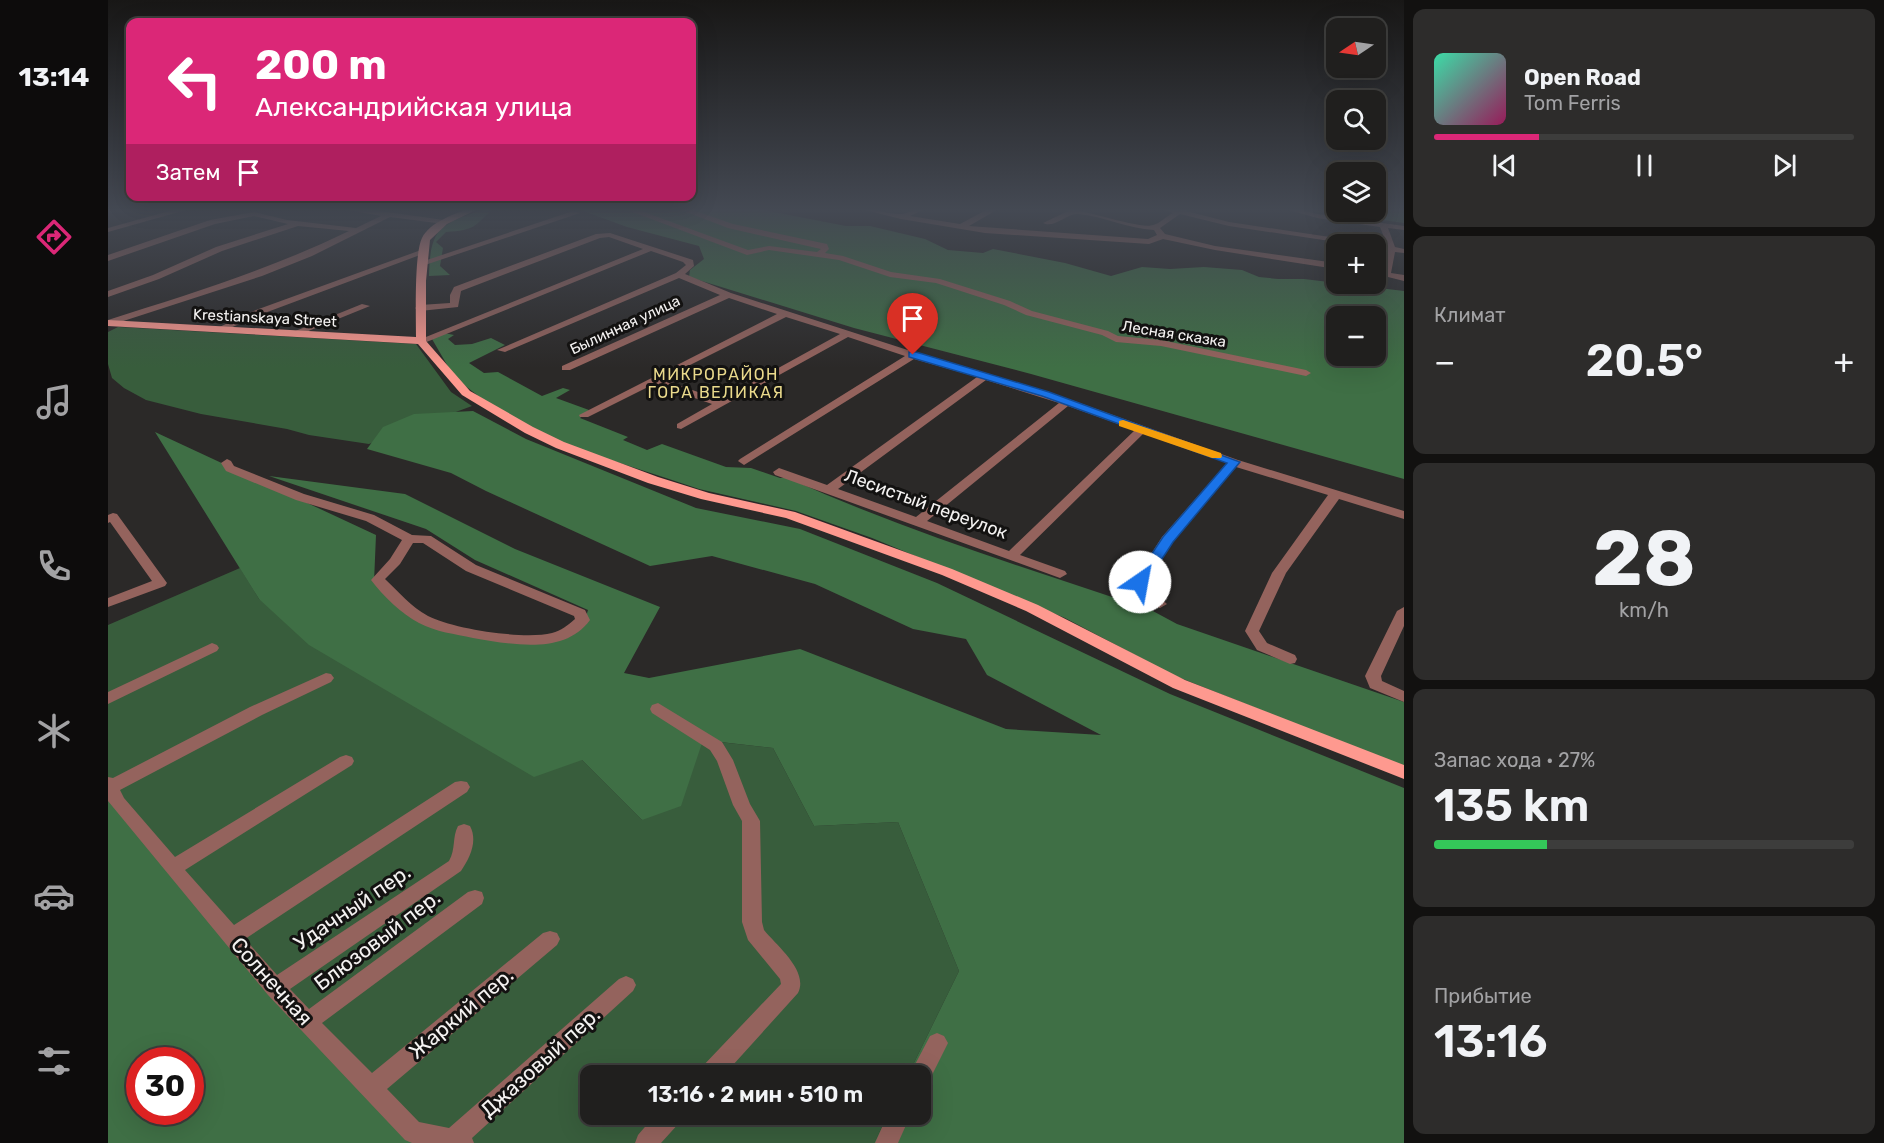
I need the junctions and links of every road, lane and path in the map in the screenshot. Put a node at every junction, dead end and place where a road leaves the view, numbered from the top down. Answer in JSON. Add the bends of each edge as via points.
{"nodes":[{"id":1,"x":191,"y":261,"type":"edge"},
{"id":2,"x":291,"y":261,"type":"edge"},
{"id":3,"x":398,"y":261,"type":"edge"},
{"id":4,"x":434,"y":261,"type":"edge"},
{"id":5,"x":533,"y":261,"type":"edge"},
{"id":6,"x":612,"y":261,"type":"edge"},
{"id":7,"x":688,"y":261,"type":"edge"},
{"id":8,"x":850,"y":261,"type":"edge"},
{"id":9,"x":1305,"y":261,"type":"edge"},
{"id":10,"x":1389,"y":261,"type":"edge"},
{"id":11,"x":422,"y":263,"type":"joint"},
{"id":12,"x":1326,"y":265,"type":"edge"},
{"id":13,"x":1386,"y":274,"type":"joint"},
{"id":14,"x":680,"y":275,"type":"junction"},
{"id":15,"x":1404,"y":278,"type":"edge"},
{"id":16,"x":108,"y":294,"type":"edge"},
{"id":17,"x":728,"y":295,"type":"junction"},
{"id":18,"x":365,"y":306,"type":"dead end"},
{"id":19,"x":420,"y":308,"type":"junction"},
{"id":20,"x":467,"y":310,"type":"junction"},
{"id":21,"x":786,"y":313,"type":"junction"},
{"id":22,"x":108,"y":323,"type":"edge"},
{"id":23,"x":218,"y":330,"type":"junction"},
{"id":24,"x":849,"y":333,"type":"junction"},
{"id":25,"x":293,"y":334,"type":"junction"},
{"id":26,"x":421,"y":341,"type":"junction"},
{"id":27,"x":502,"y":350,"type":"dead end"},
{"id":28,"x":913,"y":355,"type":"junction"},
{"id":29,"x":566,"y":368,"type":"dead end"},
{"id":30,"x":1306,"y":374,"type":"dead end"},
{"id":31,"x":985,"y":376,"type":"junction"},
{"id":32,"x":654,"y":380,"type":"junction"},
{"id":33,"x":1066,"y":402,"type":"junction"},
{"id":34,"x":719,"y":403,"type":"junction"},
{"id":35,"x":584,"y":415,"type":"dead end"},
{"id":36,"x":681,"y":426,"type":"dead end"},
{"id":37,"x":1141,"y":430,"type":"junction"},
{"id":38,"x":744,"y":460,"type":"dead end"},
{"id":39,"x":1234,"y":462,"type":"junction"},
{"id":40,"x":227,"y":463,"type":"dead end"},
{"id":41,"x":778,"y":472,"type":"dead end"},
{"id":42,"x":829,"y":490,"type":"junction"},
{"id":43,"x":1335,"y":495,"type":"junction"},
{"id":44,"x":1404,"y":515,"type":"edge"},
{"id":45,"x":111,"y":518,"type":"edge"},
{"id":46,"x":918,"y":522,"type":"junction"},
{"id":47,"x":410,"y":539,"type":"junction"},
{"id":48,"x":1012,"y":555,"type":"junction"},
{"id":49,"x":1060,"y":574,"type":"dead end"},
{"id":50,"x":108,"y":603,"type":"edge"},
{"id":51,"x":1160,"y":604,"type":"dead end"},
{"id":52,"x":1404,"y":611,"type":"edge"},
{"id":53,"x":212,"y":648,"type":"dead end"},
{"id":54,"x":1290,"y":659,"type":"dead end"},
{"id":55,"x":326,"y":678,"type":"dead end"},
{"id":56,"x":1404,"y":697,"type":"edge"},
{"id":57,"x":108,"y":699,"type":"edge"},
{"id":58,"x":658,"y":709,"type":"dead end"},
{"id":59,"x":346,"y":761,"type":"dead end"},
{"id":60,"x":1404,"y":772,"type":"edge"},
{"id":61,"x":109,"y":785,"type":"edge"},
{"id":62,"x":461,"y":787,"type":"dead end"},
{"id":63,"x":464,"y":831,"type":"dead end"},
{"id":64,"x":173,"y":868,"type":"junction"},
{"id":65,"x":475,"y":898,"type":"dead end"},
{"id":66,"x":232,"y":937,"type":"junction"},
{"id":67,"x":550,"y":939,"type":"dead end"},
{"id":68,"x":626,"y":985,"type":"dead end"},
{"id":69,"x":275,"y":988,"type":"junction"},
{"id":70,"x":308,"y":1022,"type":"junction"},
{"id":71,"x":937,"y":1043,"type":"dead end"},
{"id":72,"x":718,"y":1065,"type":"edge"},
{"id":73,"x":926,"y":1065,"type":"edge"},
{"id":74,"x":372,"y":1087,"type":"junction"},
{"id":75,"x":662,"y":1125,"type":"edge"},
{"id":76,"x":895,"y":1125,"type":"edge"},
{"id":77,"x":458,"y":1141,"type":"edge"},
{"id":78,"x":646,"y":1143,"type":"edge"},
{"id":79,"x":886,"y":1143,"type":"edge"}],
"edges":[{"from":1,"to":16,"type":"street"},
{"from":2,"to":22,"type":"street"},
{"from":3,"to":23,"type":"street"},
{"from":4,"to":11,"type":"street"},
{"from":5,"to":20,"type":"street","via":[[458,289],[454,296]]},
{"from":6,"to":20,"type":"street"},
{"from":7,"to":14,"type":"street","via":[[690,266]]},
{"from":8,"to":30,"type":"street","name":"Лесная сказка","via":[[890,274],[937,281],[1116,339],[1161,343]]},
{"from":9,"to":12,"type":"street"},
{"from":10,"to":13,"type":"street"},
{"from":11,"to":19,"type":"main road"},
{"from":13,"to":15,"type":"street"},
{"from":14,"to":17,"type":"street"},
{"from":14,"to":27,"type":"street"},
{"from":17,"to":21,"type":"street"},
{"from":17,"to":29,"type":"street","name":"Былинная улица"},
{"from":18,"to":25,"type":"street"},
{"from":19,"to":20,"type":"street"},
{"from":19,"to":26,"type":"main road"},
{"from":20,"to":26,"type":"street"},
{"from":21,"to":24,"type":"street"},
{"from":21,"to":32,"type":"street"},
{"from":22,"to":23,"type":"main road","name":"Krestianskaya Street"},
{"from":23,"to":25,"type":"main road","name":"Krestianskaya Street"},
{"from":24,"to":28,"type":"street"},
{"from":24,"to":34,"type":"street"},
{"from":25,"to":26,"type":"main road","name":"Krestianskaya Street"},
{"from":26,"to":60,"type":"main road","via":[[466,393],[560,446],[706,496],[790,515],[936,567],[1032,608],[1179,684]]},
{"from":28,"to":31,"type":"street"},
{"from":28,"to":38,"type":"street"},
{"from":31,"to":33,"type":"street"},
{"from":31,"to":42,"type":"street"},
{"from":32,"to":34,"type":"street"},
{"from":32,"to":35,"type":"street"},
{"from":33,"to":37,"type":"street"},
{"from":33,"to":46,"type":"street"},
{"from":34,"to":36,"type":"street"},
{"from":37,"to":39,"type":"street"},
{"from":37,"to":48,"type":"street"},
{"from":39,"to":43,"type":"street"},
{"from":39,"to":51,"type":"street","via":[[1167,540],[1140,582],[1144,593]]},
{"from":40,"to":47,"type":"street","via":[[230,468],[287,492],[370,518]]},
{"from":41,"to":42,"type":"street","name":"Лесистый переулок"},
{"from":42,"to":46,"type":"street","name":"Лесистый переулок"},
{"from":43,"to":44,"type":"street"},
{"from":43,"to":54,"type":"street","via":[[1280,573],[1252,631],[1266,651]]},
{"from":45,"to":50,"type":"street","via":[[160,584]]},
{"from":46,"to":48,"type":"street","name":"Лесистый переулок"},
{"from":47,"to":47,"type":"street","via":[[426,539],[471,568],[565,604],[580,613],[583,620],[567,633],[515,641],[444,627],[420,618],[378,580]]},
{"from":48,"to":49,"type":"street","name":"Лесистый переулок"},
{"from":52,"to":56,"type":"street","via":[[1373,676],[1375,684]]},
{"from":53,"to":57,"type":"street"},
{"from":55,"to":61,"type":"street"},
{"from":58,"to":72,"type":"street","via":[[716,746],[725,760],[751,821],[755,934],[792,982]]},
{"from":59,"to":64,"type":"street"},
{"from":61,"to":64,"type":"street","name":"Солнечная","via":[[117,802]]},
{"from":62,"to":66,"type":"street"},
{"from":63,"to":69,"type":"street","name":"Удачный пер.","via":[[463,854],[455,866]]},
{"from":64,"to":66,"type":"street","name":"Солнечная"},
{"from":65,"to":70,"type":"street","name":"Блюзовый пер."},
{"from":66,"to":69,"type":"street","name":"Солнечная"},
{"from":67,"to":74,"type":"street","name":"Жаркий пер."},
{"from":68,"to":77,"type":"street","name":"Джазовый пер."},
{"from":69,"to":70,"type":"street","name":"Солнечная"},
{"from":70,"to":74,"type":"street","name":"Солнечная"},
{"from":71,"to":73,"type":"street"},
{"from":74,"to":77,"type":"street","name":"Солнечная","via":[[413,1132]]},
{"from":75,"to":78,"type":"street"},
{"from":76,"to":79,"type":"street"}]}
